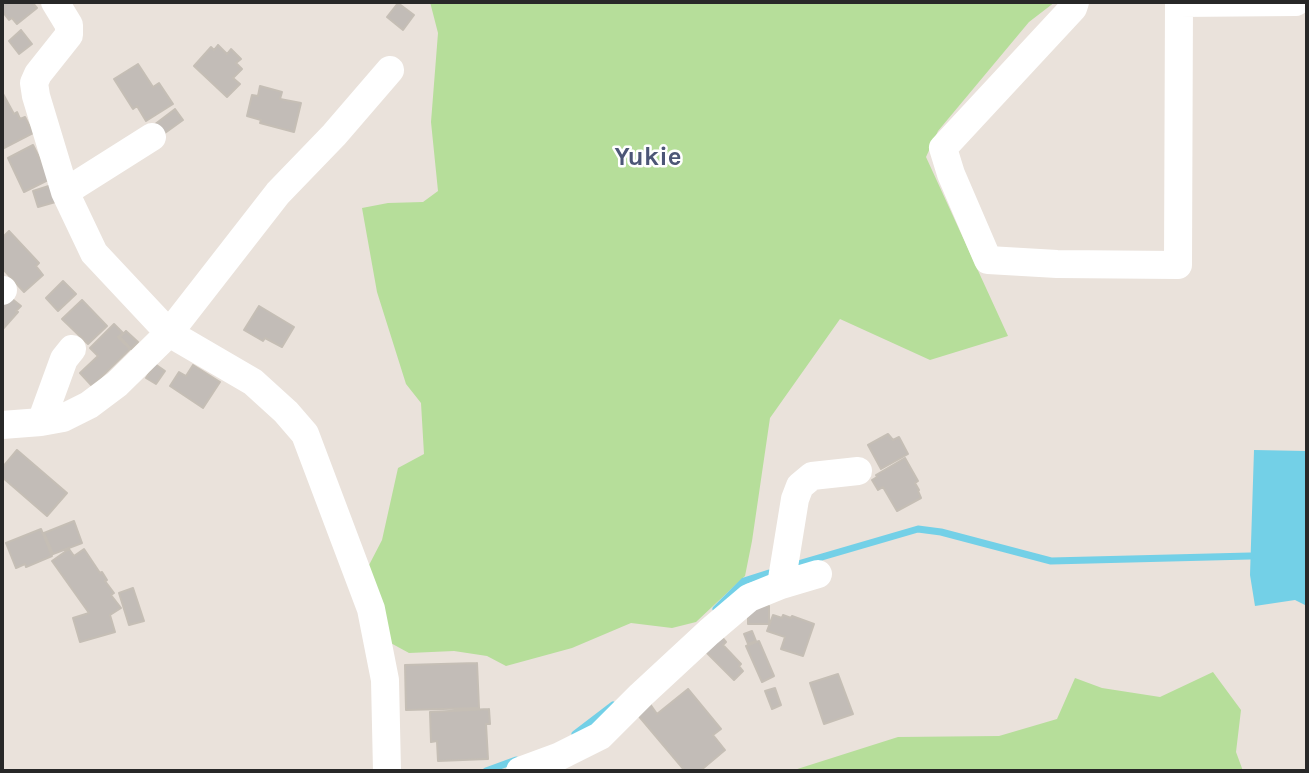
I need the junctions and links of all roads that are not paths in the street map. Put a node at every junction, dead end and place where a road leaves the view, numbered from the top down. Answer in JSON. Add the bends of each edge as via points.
{"nodes":[{"id":1,"x":55,"y":2,"type":"edge"},
{"id":2,"x":1075,"y":2,"type":"edge"},
{"id":3,"x":1179,"y":2,"type":"edge"},
{"id":4,"x":1296,"y":2,"type":"edge"},
{"id":5,"x":390,"y":70,"type":"dead end"},
{"id":6,"x":152,"y":137,"type":"dead end"},
{"id":7,"x":65,"y":192,"type":"junction"},
{"id":8,"x":169,"y":333,"type":"junction"},
{"id":9,"x":72,"y":349,"type":"dead end"},
{"id":10,"x":41,"y":422,"type":"junction"},
{"id":11,"x":2,"y":425,"type":"edge"},
{"id":12,"x":859,"y":471,"type":"dead end"},
{"id":13,"x":818,"y":574,"type":"dead end"},
{"id":14,"x":781,"y":585,"type":"junction"},
{"id":15,"x":387,"y":771,"type":"edge"},
{"id":16,"x":520,"y":771,"type":"edge"}],
"edges":[{"from":1,"to":7,"type":"street","via":[[69,26],[69,35],[34,83]]},
{"from":2,"to":3,"type":"street","via":[[943,148],[988,260],[1178,265]]},
{"from":3,"to":4,"type":"street"},
{"from":5,"to":8,"type":"street","via":[[278,193]]},
{"from":6,"to":7,"type":"street"},
{"from":7,"to":8,"type":"street","via":[[94,253]]},
{"from":8,"to":10,"type":"street","via":[[89,405],[64,418]]},
{"from":8,"to":15,"type":"street","via":[[253,382],[305,434],[372,609],[385,681]]},
{"from":9,"to":10,"type":"street"},
{"from":10,"to":11,"type":"street"},
{"from":12,"to":14,"type":"street","via":[[812,476],[800,486]]},
{"from":13,"to":14,"type":"street"},
{"from":14,"to":16,"type":"street","via":[[749,598],[600,736]]}]}
